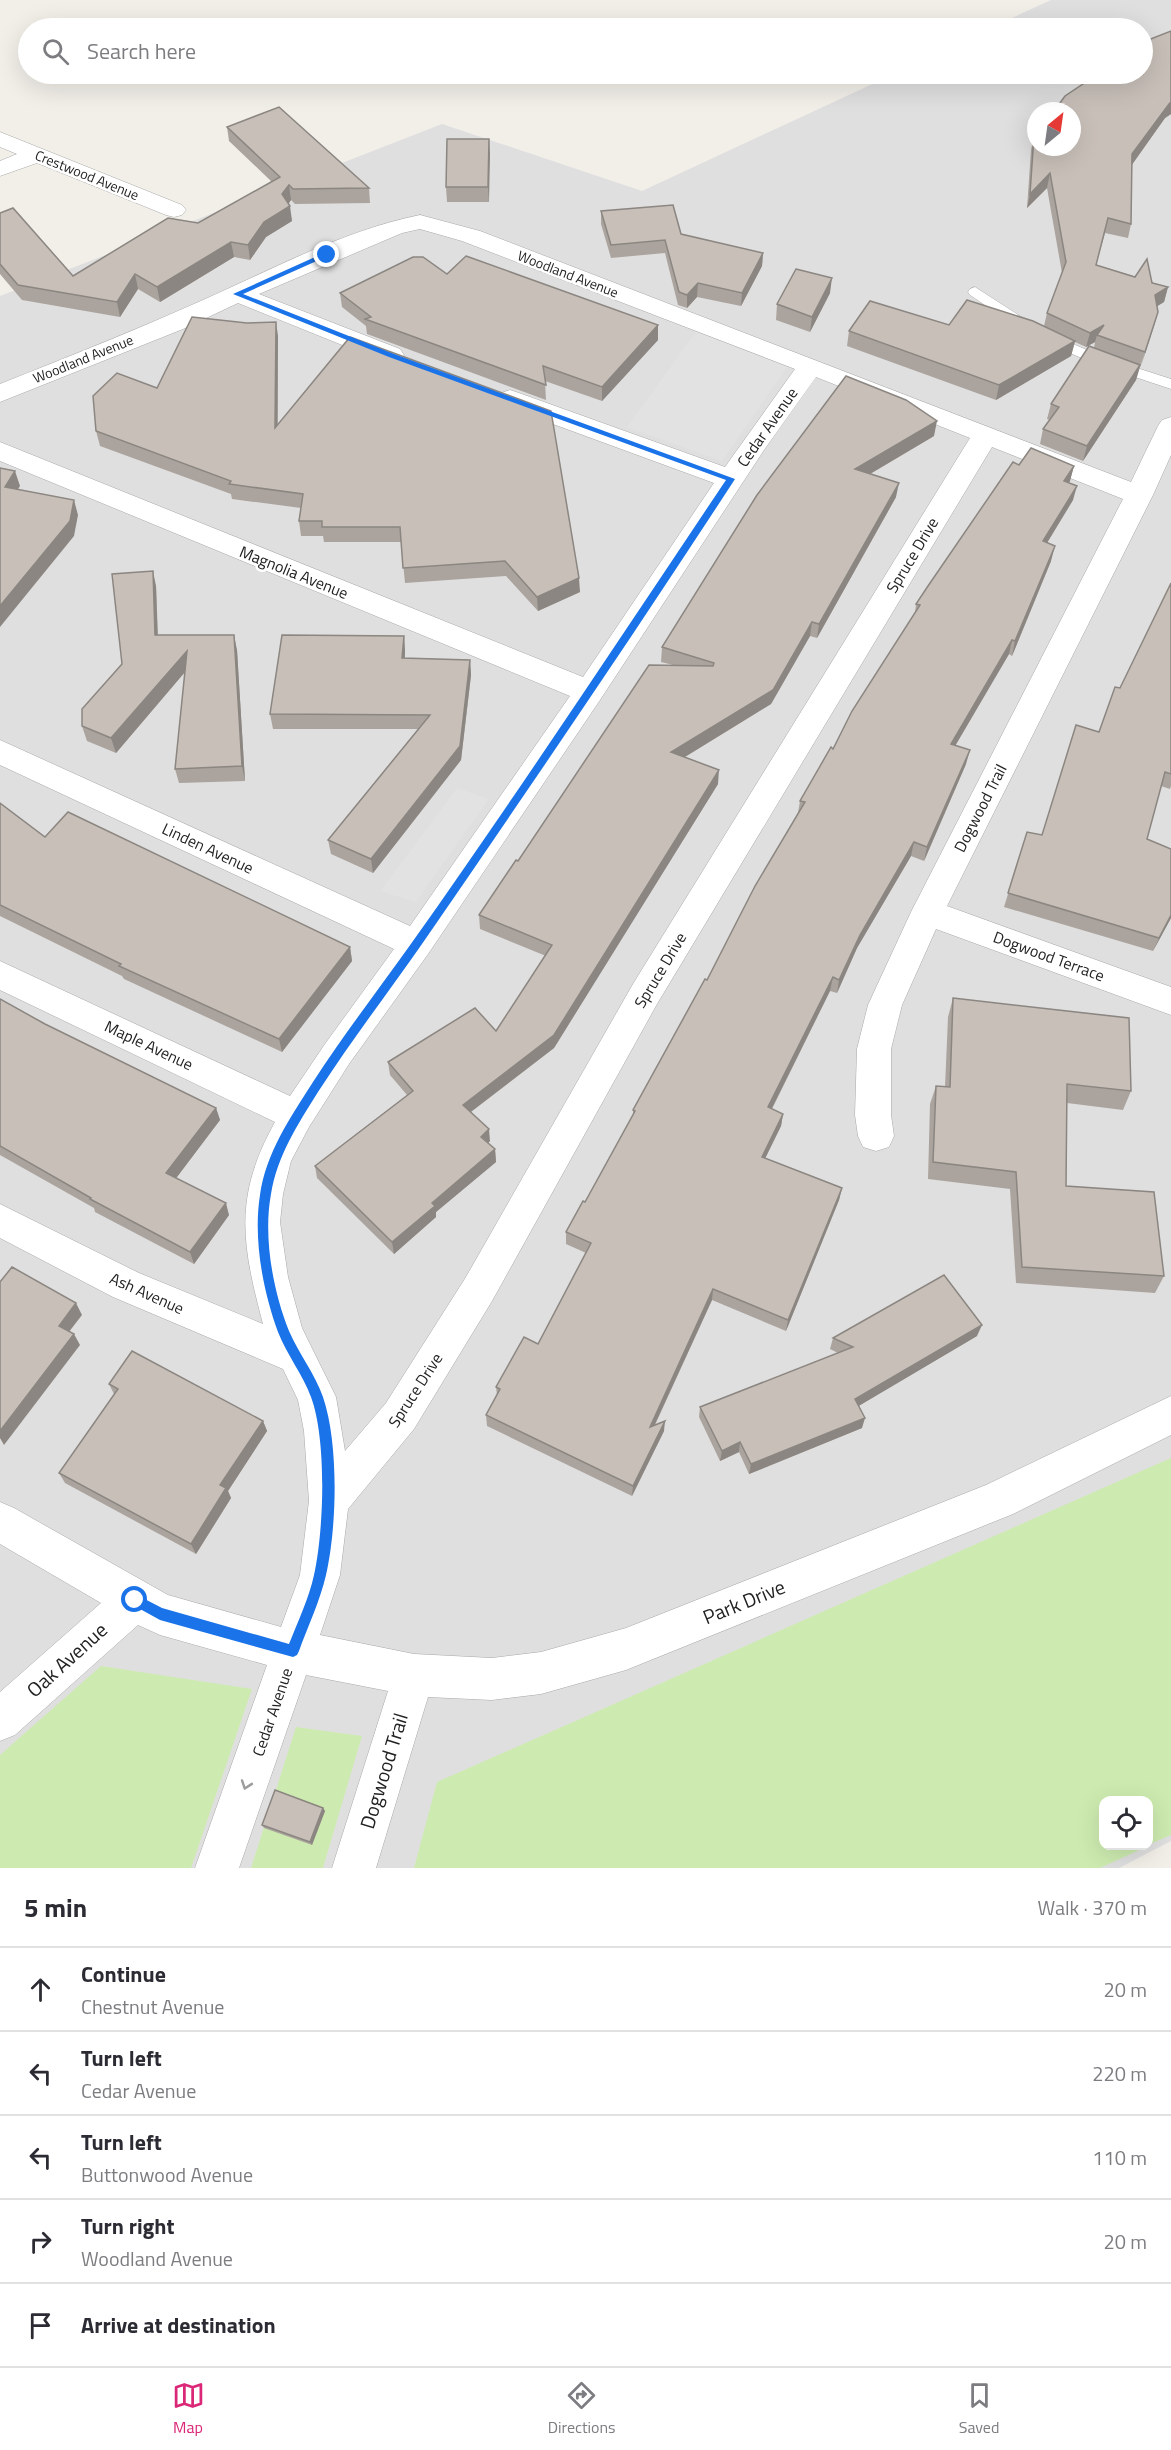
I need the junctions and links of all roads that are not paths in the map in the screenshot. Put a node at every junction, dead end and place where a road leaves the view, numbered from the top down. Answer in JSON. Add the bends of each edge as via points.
{"nodes":[{"id":1,"x":0,"y":139,"type":"edge"},
{"id":2,"x":38,"y":154,"type":"junction"},
{"id":3,"x":0,"y":169,"type":"edge"},
{"id":4,"x":174,"y":210,"type":"dead end"},
{"id":5,"x":975,"y":292,"type":"dead end"},
{"id":6,"x":237,"y":294,"type":"junction"},
{"id":7,"x":413,"y":363,"type":"edge"},
{"id":8,"x":811,"y":366,"type":"junction"},
{"id":9,"x":1171,"y":384,"type":"edge"},
{"id":10,"x":490,"y":392,"type":"edge"},
{"id":11,"x":0,"y":394,"type":"edge"},
{"id":12,"x":1171,"y":426,"type":"edge"},
{"id":13,"x":986,"y":434,"type":"junction"},
{"id":14,"x":0,"y":451,"type":"edge"},
{"id":15,"x":730,"y":479,"type":"junction"},
{"id":16,"x":1139,"y":495,"type":"junction"},
{"id":17,"x":589,"y":692,"type":"junction"},
{"id":18,"x":0,"y":752,"type":"edge"},
{"id":19,"x":927,"y":912,"type":"junction"},
{"id":20,"x":416,"y":944,"type":"junction"},
{"id":21,"x":0,"y":975,"type":"edge"},
{"id":22,"x":1171,"y":1001,"type":"edge"},
{"id":23,"x":297,"y":1116,"type":"junction"},
{"id":24,"x":876,"y":1136,"type":"dead end"},
{"id":25,"x":0,"y":1220,"type":"edge"},
{"id":26,"x":298,"y":1358,"type":"junction"},
{"id":27,"x":1171,"y":1416,"type":"edge"},
{"id":28,"x":329,"y":1501,"type":"junction"},
{"id":29,"x":0,"y":1522,"type":"edge"},
{"id":30,"x":135,"y":1600,"type":"junction"},
{"id":31,"x":293,"y":1651,"type":"junction"},
{"id":32,"x":414,"y":1675,"type":"junction"},
{"id":33,"x":0,"y":1720,"type":"edge"},
{"id":34,"x":217,"y":1868,"type":"edge"},
{"id":35,"x":354,"y":1868,"type":"edge"}],
"edges":[{"from":1,"to":2,"type":"street","name":"Crestwood Avenue"},
{"from":2,"to":3,"type":"street"},
{"from":2,"to":4,"type":"street","name":"Crestwood Avenue"},
{"from":5,"to":9,"type":"lane","via":[[1063,346]]},
{"from":6,"to":7,"type":"street"},
{"from":6,"to":8,"type":"street","name":"Woodland Avenue","via":[[395,227],[420,222],[471,236]]},
{"from":6,"to":11,"type":"street","name":"Woodland Avenue"},
{"from":8,"to":13,"type":"street","name":"Woodland Avenue"},
{"from":8,"to":15,"type":"street","name":"Cedar Avenue"},
{"from":10,"to":15,"type":"street"},
{"from":12,"to":16,"type":"street","name":"Dogwood Trail"},
{"from":13,"to":16,"type":"street","name":"Woodland Avenue"},
{"from":13,"to":28,"type":"street","name":"Spruce Drive","via":[[645,994],[479,1289],[400,1416]]},
{"from":14,"to":17,"type":"street","name":"Magnolia Avenue"},
{"from":15,"to":17,"type":"street","name":"Cedar Avenue"},
{"from":16,"to":19,"type":"street","name":"Dogwood Trail"},
{"from":17,"to":20,"type":"street","name":"Cedar Avenue"},
{"from":18,"to":20,"type":"street","name":"Linden Avenue"},
{"from":19,"to":22,"type":"street","name":"Dogwood Terrace"},
{"from":19,"to":24,"type":"street","name":"Dogwood Trail","via":[[885,1005],[874,1049]]},
{"from":20,"to":23,"type":"street","name":"Cedar Avenue"},
{"from":21,"to":23,"type":"street","name":"Maple Avenue"},
{"from":23,"to":26,"type":"street","name":"Cedar Avenue","via":[[274,1158],[262,1222],[268,1277],[284,1332]]},
{"from":25,"to":26,"type":"street","name":"Ash Avenue","via":[[126,1285]]},
{"from":26,"to":28,"type":"street","name":"Cedar Avenue","via":[[317,1397],[324,1431]]},
{"from":27,"to":32,"type":"street","name":"Park Drive","via":[[999,1500],[626,1649],[541,1673],[492,1679]]},
{"from":28,"to":31,"type":"street","name":"Cedar Avenue","via":[[320,1575]]},
{"from":29,"to":30,"type":"street","name":"Park Drive"},
{"from":30,"to":31,"type":"street","name":"Park Drive","via":[[160,1614]]},
{"from":30,"to":33,"type":"street","name":"Oak Avenue"},
{"from":31,"to":32,"type":"street","name":"Park Drive"},
{"from":31,"to":34,"type":"street","name":"Cedar Avenue","one_way":true},
{"from":32,"to":35,"type":"street","name":"Dogwood Trail"}]}
